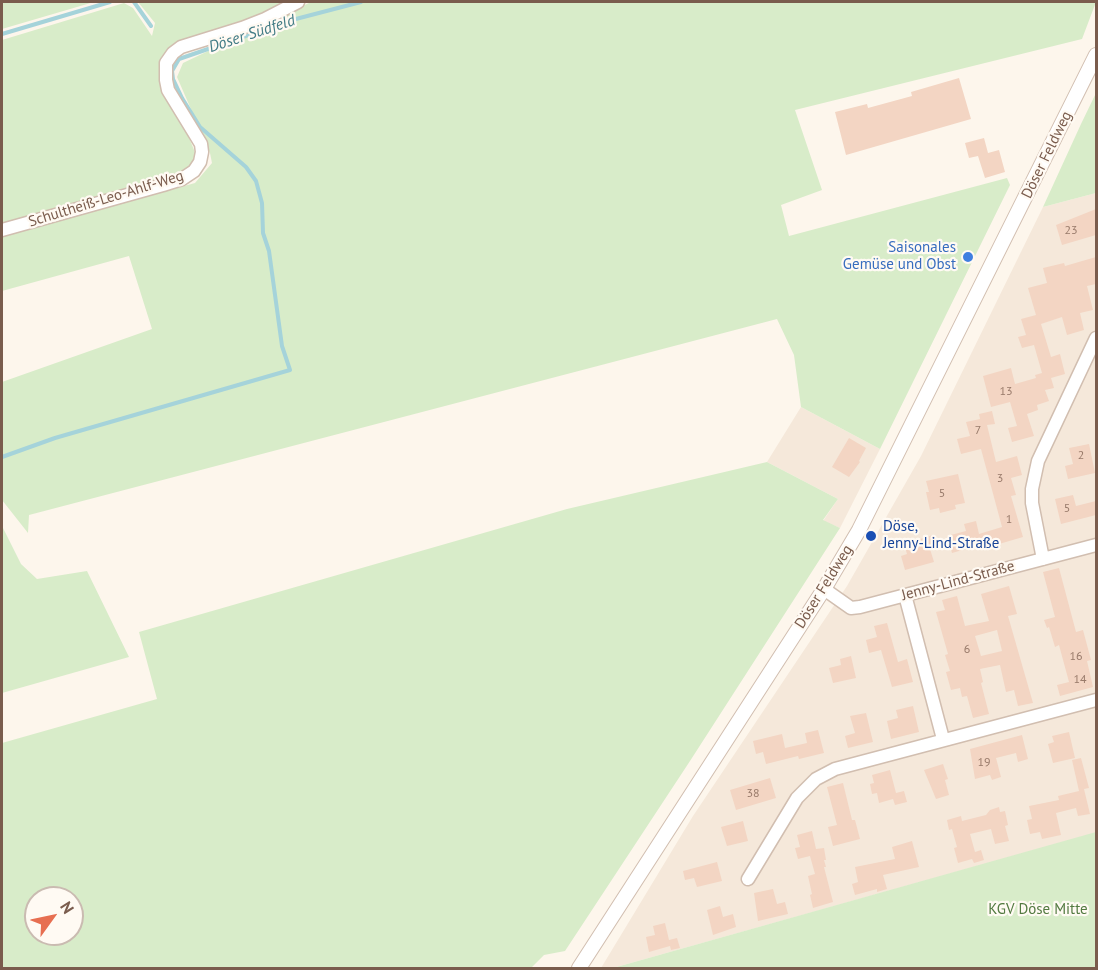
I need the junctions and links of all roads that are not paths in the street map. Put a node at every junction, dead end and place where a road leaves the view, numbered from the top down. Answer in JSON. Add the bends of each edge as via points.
{"nodes":[{"id":1,"x":297,"y":2,"type":"edge"},
{"id":2,"x":1096,"y":55,"type":"edge"},
{"id":3,"x":2,"y":230,"type":"edge"},
{"id":4,"x":1096,"y":338,"type":"edge"},
{"id":5,"x":1096,"y":545,"type":"edge"},
{"id":6,"x":1043,"y":559,"type":"junction"},
{"id":7,"x":824,"y":589,"type":"junction"},
{"id":8,"x":905,"y":596,"type":"junction"},
{"id":9,"x":1096,"y":699,"type":"edge"},
{"id":10,"x":943,"y":739,"type":"junction"},
{"id":11,"x":748,"y":879,"type":"dead end"},
{"id":12,"x":579,"y":969,"type":"edge"}],
"edges":[{"from":1,"to":3,"type":"street","name":"Schultheiß-Leo-Ahlf-Weg","via":[[258,22],[181,47],[166,63],[168,90],[201,144],[200,162],[194,171],[163,185]]},
{"from":2,"to":7,"type":"street","name":"Döser Feldweg","via":[[865,519]]},
{"from":4,"to":6,"type":"street","via":[[1036,468],[1032,503]]},
{"from":5,"to":6,"type":"street","name":"Jenny-Lind-Straße"},
{"from":6,"to":8,"type":"street","name":"Jenny-Lind-Straße"},
{"from":7,"to":8,"type":"street","name":"Jenny-Lind-Straße","via":[[851,608]]},
{"from":7,"to":12,"type":"street","name":"Döser Feldweg"},
{"from":8,"to":10,"type":"street"},
{"from":9,"to":10,"type":"street"},
{"from":10,"to":11,"type":"street","via":[[835,769],[816,779],[794,803]]}]}
